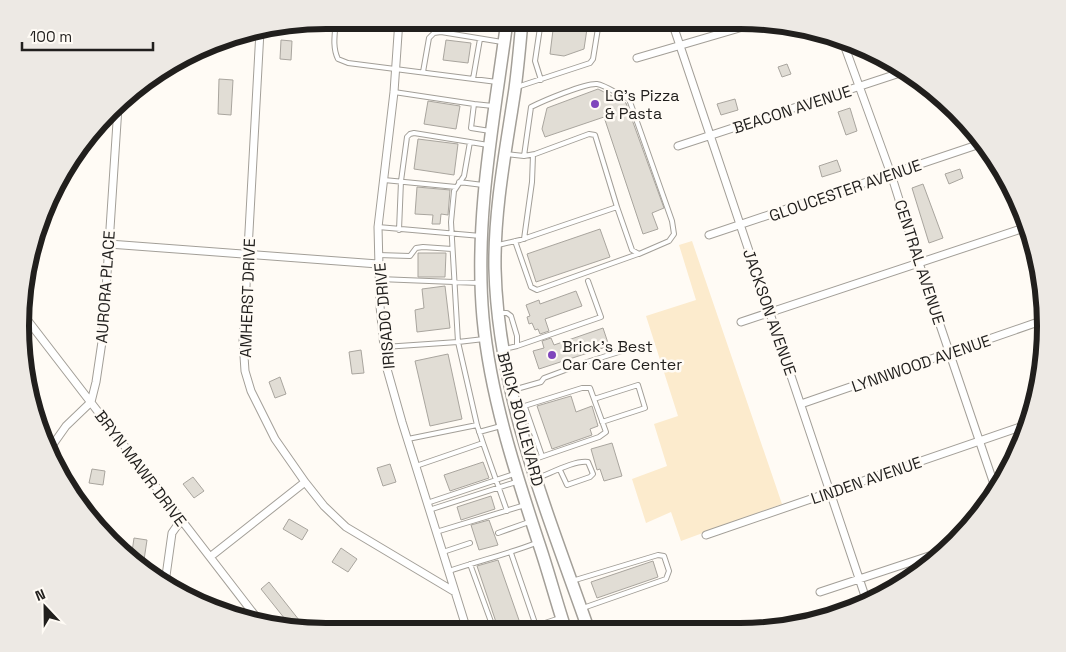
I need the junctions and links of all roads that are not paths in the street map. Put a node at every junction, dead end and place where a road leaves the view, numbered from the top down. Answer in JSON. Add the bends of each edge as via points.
{"nodes":[{"id":1,"x":335,"y":29,"type":"edge"},
{"id":2,"x":398,"y":29,"type":"edge"},
{"id":3,"x":506,"y":29,"type":"edge"},
{"id":4,"x":521,"y":29,"type":"edge"},
{"id":5,"x":540,"y":29,"type":"edge"},
{"id":6,"x":598,"y":29,"type":"edge"},
{"id":7,"x":675,"y":29,"type":"edge"},
{"id":8,"x":736,"y":29,"type":"edge"},
{"id":9,"x":260,"y":36,"type":"edge"},
{"id":10,"x":480,"y":39,"type":"junction"},
{"id":11,"x":504,"y":43,"type":"junction"},
{"id":12,"x":681,"y":45,"type":"junction"},
{"id":13,"x":845,"y":48,"type":"edge"},
{"id":14,"x":637,"y":58,"type":"dead end"},
{"id":15,"x":396,"y":68,"type":"junction"},
{"id":16,"x":424,"y":72,"type":"junction"},
{"id":17,"x":897,"y":74,"type":"edge"},
{"id":18,"x":473,"y":79,"type":"junction"},
{"id":19,"x":541,"y":80,"type":"junction"},
{"id":20,"x":499,"y":82,"type":"junction"},
{"id":21,"x":859,"y":87,"type":"junction"},
{"id":22,"x":515,"y":88,"type":"junction"},
{"id":23,"x":394,"y":92,"type":"junction"},
{"id":24,"x":474,"y":104,"type":"junction"},
{"id":25,"x":496,"y":107,"type":"junction"},
{"id":26,"x":118,"y":115,"type":"edge"},
{"id":27,"x":492,"y":132,"type":"junction"},
{"id":28,"x":711,"y":135,"type":"junction"},
{"id":29,"x":470,"y":142,"type":"junction"},
{"id":30,"x":490,"y":145,"type":"junction"},
{"id":31,"x":976,"y":145,"type":"edge"},
{"id":32,"x":678,"y":146,"type":"dead end"},
{"id":33,"x":505,"y":154,"type":"junction"},
{"id":34,"x":533,"y":155,"type":"junction"},
{"id":35,"x":524,"y":156,"type":"junction"},
{"id":36,"x":891,"y":174,"type":"junction"},
{"id":37,"x":383,"y":180,"type":"junction"},
{"id":38,"x":402,"y":181,"type":"junction"},
{"id":39,"x":459,"y":182,"type":"junction"},
{"id":40,"x":485,"y":185,"type":"junction"},
{"id":41,"x":456,"y":187,"type":"junction"},
{"id":42,"x":617,"y":207,"type":"junction"},
{"id":43,"x":741,"y":224,"type":"junction"},
{"id":44,"x":378,"y":227,"type":"junction"},
{"id":45,"x":1021,"y":229,"type":"edge"},
{"id":46,"x":399,"y":230,"type":"junction"},
{"id":47,"x":451,"y":232,"type":"junction"},
{"id":48,"x":709,"y":234,"type":"dead end"},
{"id":49,"x":482,"y":236,"type":"junction"},
{"id":50,"x":524,"y":239,"type":"junction"},
{"id":51,"x":515,"y":241,"type":"junction"},
{"id":52,"x":109,"y":244,"type":"junction"},
{"id":53,"x":496,"y":245,"type":"junction"},
{"id":54,"x":452,"y":249,"type":"junction"},
{"id":55,"x":248,"y":254,"type":"junction"},
{"id":56,"x":639,"y":254,"type":"junction"},
{"id":57,"x":378,"y":255,"type":"junction"},
{"id":58,"x":919,"y":263,"type":"junction"},
{"id":59,"x":378,"y":264,"type":"junction"},
{"id":60,"x":379,"y":279,"type":"junction"},
{"id":61,"x":588,"y":281,"type":"dead end"},
{"id":62,"x":454,"y":282,"type":"junction"},
{"id":63,"x":482,"y":283,"type":"junction"},
{"id":64,"x":498,"y":313,"type":"junction"},
{"id":65,"x":771,"y":313,"type":"junction"},
{"id":66,"x":29,"y":322,"type":"edge"},
{"id":67,"x":741,"y":322,"type":"dead end"},
{"id":68,"x":1037,"y":322,"type":"edge"},
{"id":69,"x":486,"y":339,"type":"junction"},
{"id":70,"x":458,"y":342,"type":"junction"},
{"id":71,"x":517,"y":346,"type":"junction"},
{"id":72,"x":638,"y":346,"type":"dead end"},
{"id":73,"x":384,"y":347,"type":"junction"},
{"id":74,"x":502,"y":349,"type":"junction"},
{"id":75,"x":950,"y":352,"type":"junction"},
{"id":76,"x":511,"y":391,"type":"junction"},
{"id":77,"x":594,"y":399,"type":"junction"},
{"id":78,"x":91,"y":402,"type":"junction"},
{"id":79,"x":801,"y":404,"type":"junction"},
{"id":80,"x":520,"y":408,"type":"junction"},
{"id":81,"x":602,"y":422,"type":"junction"},
{"id":82,"x":476,"y":425,"type":"junction"},
{"id":83,"x":502,"y":425,"type":"junction"},
{"id":84,"x":1019,"y":427,"type":"edge"},
{"id":85,"x":479,"y":432,"type":"junction"},
{"id":86,"x":407,"y":440,"type":"junction"},
{"id":87,"x":980,"y":440,"type":"junction"},
{"id":88,"x":483,"y":443,"type":"junction"},
{"id":89,"x":53,"y":444,"type":"edge"},
{"id":90,"x":542,"y":456,"type":"junction"},
{"id":91,"x":530,"y":461,"type":"junction"},
{"id":92,"x":416,"y":466,"type":"junction"},
{"id":93,"x":560,"y":470,"type":"junction"},
{"id":94,"x":517,"y":477,"type":"junction"},
{"id":95,"x":536,"y":479,"type":"junction"},
{"id":96,"x":496,"y":480,"type":"junction"},
{"id":97,"x":994,"y":480,"type":"edge"},
{"id":98,"x":304,"y":482,"type":"junction"},
{"id":99,"x":499,"y":487,"type":"junction"},
{"id":100,"x":830,"y":492,"type":"junction"},
{"id":101,"x":526,"y":505,"type":"junction"},
{"id":102,"x":428,"y":507,"type":"junction"},
{"id":103,"x":507,"y":511,"type":"junction"},
{"id":104,"x":181,"y":520,"type":"junction"},
{"id":105,"x":532,"y":522,"type":"junction"},
{"id":106,"x":436,"y":532,"type":"junction"},
{"id":107,"x":498,"y":533,"type":"dead end"},
{"id":108,"x":706,"y":536,"type":"dead end"},
{"id":109,"x":538,"y":542,"type":"junction"},
{"id":110,"x":470,"y":543,"type":"dead end"},
{"id":111,"x":443,"y":552,"type":"junction"},
{"id":112,"x":511,"y":553,"type":"junction"},
{"id":113,"x":928,"y":556,"type":"edge"},
{"id":114,"x":210,"y":557,"type":"junction"},
{"id":115,"x":470,"y":564,"type":"junction"},
{"id":116,"x":449,"y":571,"type":"junction"},
{"id":117,"x":166,"y":576,"type":"edge"},
{"id":118,"x":860,"y":580,"type":"junction"},
{"id":119,"x":571,"y":581,"type":"junction"},
{"id":120,"x":455,"y":592,"type":"junction"},
{"id":121,"x":820,"y":592,"type":"dead end"},
{"id":122,"x":865,"y":596,"type":"edge"},
{"id":123,"x":581,"y":608,"type":"junction"},
{"id":124,"x":254,"y":614,"type":"edge"},
{"id":125,"x":465,"y":623,"type":"edge"},
{"id":126,"x":491,"y":623,"type":"edge"},
{"id":127,"x":535,"y":623,"type":"edge"},
{"id":128,"x":563,"y":623,"type":"edge"},
{"id":129,"x":586,"y":623,"type":"edge"}],
"edges":[{"from":1,"to":15,"type":"lane","via":[[334,46],[338,59]]},
{"from":2,"to":15,"type":"street","name":"IRISADO DRIVE"},
{"from":3,"to":11,"type":"main road","name":"BRICK BOULEVARD"},
{"from":4,"to":22,"type":"main road","name":"BRICK BOULEVARD"},
{"from":5,"to":19,"type":"lane","via":[[535,62]]},
{"from":6,"to":19,"type":"lane","via":[[590,63]]},
{"from":7,"to":12,"type":"street","name":"JACKSON AVENUE"},
{"from":8,"to":12,"type":"street"},
{"from":9,"to":55,"type":"street","name":"AMHERST DRIVE"},
{"from":10,"to":11,"type":"lane"},
{"from":10,"to":16,"type":"lane","via":[[434,33],[429,38]]},
{"from":10,"to":18,"type":"lane"},
{"from":11,"to":20,"type":"main road","name":"BRICK BOULEVARD"},
{"from":12,"to":14,"type":"street"},
{"from":12,"to":28,"type":"street","name":"JACKSON AVENUE"},
{"from":13,"to":21,"type":"street","name":"CENTRAL AVENUE"},
{"from":15,"to":16,"type":"lane"},
{"from":15,"to":23,"type":"street","name":"IRISADO DRIVE"},
{"from":16,"to":18,"type":"lane"},
{"from":17,"to":21,"type":"street","name":"BEACON AVENUE"},
{"from":18,"to":20,"type":"lane"},
{"from":19,"to":22,"type":"lane"},
{"from":20,"to":25,"type":"main road","name":"BRICK BOULEVARD"},
{"from":21,"to":28,"type":"street","name":"BEACON AVENUE"},
{"from":21,"to":36,"type":"street","name":"CENTRAL AVENUE"},
{"from":22,"to":33,"type":"main road","name":"BRICK BOULEVARD"},
{"from":23,"to":24,"type":"lane"},
{"from":23,"to":37,"type":"street","name":"IRISADO DRIVE"},
{"from":24,"to":25,"type":"lane"},
{"from":24,"to":27,"type":"lane","via":[[471,128]]},
{"from":25,"to":27,"type":"main road","name":"BRICK BOULEVARD"},
{"from":26,"to":52,"type":"street","name":"AURORA PLACE"},
{"from":27,"to":30,"type":"main road","name":"BRICK BOULEVARD"},
{"from":28,"to":32,"type":"street","name":"BEACON AVENUE"},
{"from":28,"to":43,"type":"street","name":"JACKSON AVENUE"},
{"from":29,"to":30,"type":"lane"},
{"from":29,"to":38,"type":"lane","via":[[410,134]]},
{"from":29,"to":39,"type":"lane","via":[[464,176]]},
{"from":30,"to":40,"type":"main road","name":"BRICK BOULEVARD"},
{"from":31,"to":36,"type":"street","name":"GLOUCESTER AVENUE"},
{"from":33,"to":35,"type":"lane"},
{"from":33,"to":53,"type":"main road","name":"BRICK BOULEVARD"},
{"from":34,"to":35,"type":"lane"},
{"from":34,"to":42,"type":"lane","via":[[589,134],[595,135]]},
{"from":34,"to":50,"type":"lane"},
{"from":35,"to":56,"type":"lane","via":[[531,107],[597,84],[629,99],[674,234],[669,241]]},
{"from":36,"to":43,"type":"street","name":"GLOUCESTER AVENUE"},
{"from":36,"to":58,"type":"street","name":"CENTRAL AVENUE"},
{"from":37,"to":38,"type":"lane"},
{"from":37,"to":44,"type":"street","name":"IRISADO DRIVE"},
{"from":38,"to":41,"type":"lane"},
{"from":38,"to":46,"type":"lane"},
{"from":39,"to":40,"type":"lane"},
{"from":39,"to":41,"type":"lane"},
{"from":40,"to":49,"type":"main road","name":"BRICK BOULEVARD"},
{"from":41,"to":47,"type":"lane"},
{"from":42,"to":50,"type":"lane"},
{"from":42,"to":56,"type":"lane","via":[[632,250]]},
{"from":43,"to":48,"type":"street","name":"GLOUCESTER AVENUE"},
{"from":43,"to":65,"type":"street","name":"JACKSON AVENUE"},
{"from":44,"to":46,"type":"lane"},
{"from":44,"to":57,"type":"street","name":"IRISADO DRIVE"},
{"from":45,"to":58,"type":"street"},
{"from":46,"to":47,"type":"lane"},
{"from":47,"to":49,"type":"lane"},
{"from":47,"to":54,"type":"lane"},
{"from":49,"to":63,"type":"main road","name":"BRICK BOULEVARD"},
{"from":50,"to":51,"type":"lane"},
{"from":51,"to":53,"type":"lane"},
{"from":51,"to":56,"type":"lane","via":[[531,287],[537,290]]},
{"from":52,"to":55,"type":"street"},
{"from":52,"to":78,"type":"street","name":"AURORA PLACE","via":[[103,334]]},
{"from":53,"to":64,"type":"main road","name":"BRICK BOULEVARD"},
{"from":54,"to":57,"type":"lane","via":[[424,247],[416,248],[410,256]]},
{"from":54,"to":62,"type":"lane"},
{"from":55,"to":59,"type":"street"},
{"from":55,"to":98,"type":"street","name":"AMHERST DRIVE","via":[[245,371],[251,391],[275,438]]},
{"from":57,"to":59,"type":"street","name":"IRISADO DRIVE"},
{"from":58,"to":65,"type":"street"},
{"from":58,"to":75,"type":"street","name":"CENTRAL AVENUE"},
{"from":59,"to":60,"type":"street","name":"IRISADO DRIVE"},
{"from":60,"to":62,"type":"lane"},
{"from":60,"to":73,"type":"street","name":"IRISADO DRIVE"},
{"from":61,"to":71,"type":"lane","via":[[601,317]]},
{"from":62,"to":63,"type":"lane"},
{"from":62,"to":70,"type":"lane"},
{"from":63,"to":69,"type":"main road","name":"BRICK BOULEVARD"},
{"from":64,"to":71,"type":"lane","via":[[511,316],[518,336]]},
{"from":64,"to":74,"type":"main road","name":"BRICK BOULEVARD"},
{"from":65,"to":67,"type":"street"},
{"from":65,"to":79,"type":"street","name":"JACKSON AVENUE"},
{"from":66,"to":78,"type":"street","name":"BRYN MAWR DRIVE"},
{"from":68,"to":75,"type":"street","name":"LYNNWOOD AVENUE"},
{"from":69,"to":70,"type":"lane"},
{"from":69,"to":83,"type":"main road","name":"BRICK BOULEVARD"},
{"from":70,"to":73,"type":"lane"},
{"from":70,"to":82,"type":"lane"},
{"from":71,"to":74,"type":"lane"},
{"from":72,"to":76,"type":"lane"},
{"from":73,"to":86,"type":"street","name":"IRISADO DRIVE"},
{"from":74,"to":76,"type":"main road","name":"BRICK BOULEVARD"},
{"from":75,"to":79,"type":"street","name":"LYNNWOOD AVENUE"},
{"from":75,"to":87,"type":"street","name":"CENTRAL AVENUE"},
{"from":76,"to":80,"type":"main road","name":"BRICK BOULEVARD"},
{"from":77,"to":80,"type":"lane","via":[[590,388],[582,388]]},
{"from":77,"to":81,"type":"lane"},
{"from":77,"to":81,"type":"lane","via":[[638,385],[645,408]]},
{"from":78,"to":89,"type":"street","via":[[66,426]]},
{"from":78,"to":104,"type":"street","name":"BRYN MAWR DRIVE"},
{"from":79,"to":100,"type":"street","name":"JACKSON AVENUE"},
{"from":80,"to":90,"type":"lane"},
{"from":80,"to":91,"type":"main road","name":"BRICK BOULEVARD"},
{"from":81,"to":90,"type":"lane","via":[[606,432],[599,437]]},
{"from":82,"to":85,"type":"lane"},
{"from":82,"to":86,"type":"lane"},
{"from":83,"to":85,"type":"lane"},
{"from":83,"to":94,"type":"main road","name":"BRICK BOULEVARD"},
{"from":84,"to":87,"type":"street","name":"LINDEN AVENUE"},
{"from":85,"to":88,"type":"lane"},
{"from":86,"to":92,"type":"street","name":"IRISADO DRIVE"},
{"from":87,"to":97,"type":"street","name":"CENTRAL AVENUE"},
{"from":87,"to":100,"type":"street","name":"LINDEN AVENUE"},
{"from":88,"to":92,"type":"lane"},
{"from":88,"to":96,"type":"lane"},
{"from":90,"to":91,"type":"lane"},
{"from":91,"to":95,"type":"main road","name":"BRICK BOULEVARD"},
{"from":92,"to":102,"type":"street","name":"IRISADO DRIVE"},
{"from":93,"to":93,"type":"lane","via":[[586,461],[593,474],[567,485]]},
{"from":93,"to":95,"type":"lane"},
{"from":94,"to":96,"type":"lane"},
{"from":94,"to":99,"type":"lane"},
{"from":94,"to":101,"type":"main road","name":"BRICK BOULEVARD"},
{"from":95,"to":119,"type":"main road","name":"BRICK BOULEVARD"},
{"from":96,"to":99,"type":"lane"},
{"from":96,"to":102,"type":"lane"},
{"from":98,"to":114,"type":"street"},
{"from":98,"to":120,"type":"street","name":"AMHERST DRIVE","via":[[346,527]]},
{"from":99,"to":102,"type":"lane"},
{"from":99,"to":103,"type":"lane"},
{"from":100,"to":108,"type":"street","name":"LINDEN AVENUE"},
{"from":100,"to":118,"type":"street","name":"JACKSON AVENUE"},
{"from":101,"to":103,"type":"lane"},
{"from":101,"to":105,"type":"main road","name":"BRICK BOULEVARD"},
{"from":102,"to":106,"type":"street","name":"IRISADO DRIVE"},
{"from":103,"to":106,"type":"lane"},
{"from":104,"to":114,"type":"street","name":"BRYN MAWR DRIVE"},
{"from":104,"to":117,"type":"street","via":[[172,533]]},
{"from":105,"to":107,"type":"lane"},
{"from":105,"to":109,"type":"main road","name":"BRICK BOULEVARD"},
{"from":106,"to":111,"type":"street","name":"IRISADO DRIVE"},
{"from":109,"to":112,"type":"lane"},
{"from":109,"to":128,"type":"main road","name":"BRICK BOULEVARD"},
{"from":110,"to":111,"type":"lane"},
{"from":111,"to":116,"type":"street","name":"IRISADO DRIVE"},
{"from":112,"to":115,"type":"lane"},
{"from":112,"to":127,"type":"lane"},
{"from":113,"to":118,"type":"street"},
{"from":114,"to":124,"type":"street","name":"BRYN MAWR DRIVE"},
{"from":115,"to":116,"type":"lane"},
{"from":115,"to":126,"type":"lane"},
{"from":116,"to":120,"type":"street","name":"IRISADO DRIVE"},
{"from":118,"to":121,"type":"street"},
{"from":118,"to":122,"type":"street","name":"JACKSON AVENUE"},
{"from":119,"to":123,"type":"main road","name":"BRICK BOULEVARD"},
{"from":119,"to":123,"type":"lane","via":[[658,555],[664,556],[669,571],[666,579]]},
{"from":120,"to":125,"type":"street","name":"IRISADO DRIVE"},
{"from":123,"to":129,"type":"main road","name":"BRICK BOULEVARD"}]}
